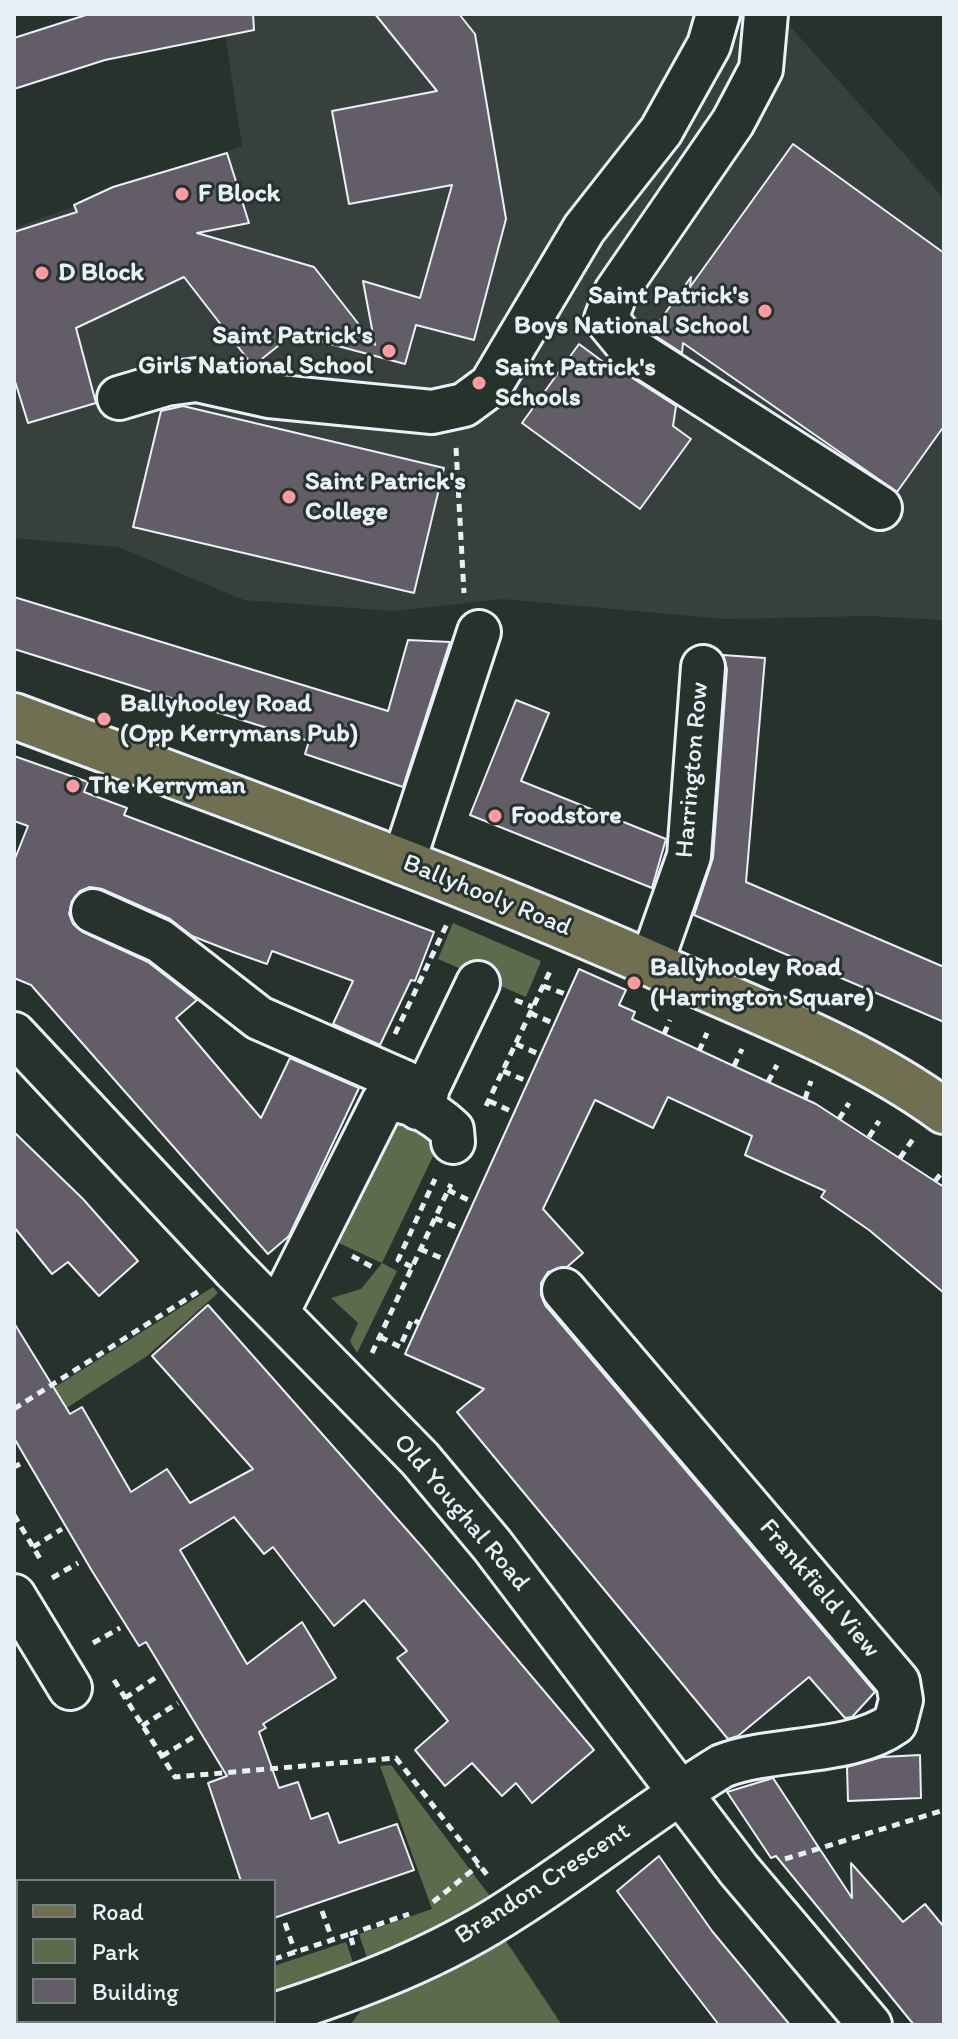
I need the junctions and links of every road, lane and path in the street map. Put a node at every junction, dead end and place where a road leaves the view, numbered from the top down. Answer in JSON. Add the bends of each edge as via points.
{"nodes":[{"id":1,"x":718,"y":14,"type":"edge"},
{"id":2,"x":766,"y":14,"type":"edge"},
{"id":3,"x":119,"y":398,"type":"dead end"},
{"id":4,"x":454,"y":407,"type":"junction"},
{"id":5,"x":880,"y":508,"type":"dead end"},
{"id":6,"x":479,"y":632,"type":"joint"},
{"id":7,"x":703,"y":667,"type":"dead end"},
{"id":8,"x":14,"y":716,"type":"edge"},
{"id":9,"x":403,"y":863,"type":"junction"},
{"id":10,"x":93,"y":911,"type":"dead end"},
{"id":11,"x":453,"y":912,"type":"dead end"},
{"id":12,"x":555,"y":960,"type":"dead end"},
{"id":13,"x":651,"y":964,"type":"junction"},
{"id":14,"x":478,"y":983,"type":"dead end"},
{"id":15,"x":543,"y":986,"type":"junction"},
{"id":16,"x":568,"y":995,"type":"dead end"},
{"id":17,"x":555,"y":1024,"type":"dead end"},
{"id":18,"x":14,"y":1034,"type":"edge"},
{"id":19,"x":515,"y":1044,"type":"dead end"},
{"id":20,"x":541,"y":1055,"type":"dead end"},
{"id":21,"x":377,"y":1071,"type":"junction"},
{"id":22,"x":503,"y":1071,"type":"dead end"},
{"id":23,"x":529,"y":1082,"type":"dead end"},
{"id":24,"x":422,"y":1100,"type":"junction"},
{"id":25,"x":489,"y":1101,"type":"dead end"},
{"id":26,"x":944,"y":1111,"type":"edge"},
{"id":27,"x":515,"y":1113,"type":"dead end"},
{"id":28,"x":453,"y":1142,"type":"joint"},
{"id":29,"x":944,"y":1170,"type":"edge"},
{"id":30,"x":935,"y":1181,"type":"dead end"},
{"id":31,"x":448,"y":1190,"type":"dead end"},
{"id":32,"x":472,"y":1202,"type":"dead end"},
{"id":33,"x":435,"y":1218,"type":"dead end"},
{"id":34,"x":460,"y":1229,"type":"dead end"},
{"id":35,"x":420,"y":1249,"type":"dead end"},
{"id":36,"x":446,"y":1260,"type":"dead end"},
{"id":37,"x":412,"y":1267,"type":"dead end"},
{"id":38,"x":234,"y":1269,"type":"junction"},
{"id":39,"x":564,"y":1290,"type":"dead end"},
{"id":40,"x":277,"y":1313,"type":"junction"},
{"id":41,"x":419,"y":1323,"type":"dead end"},
{"id":42,"x":380,"y":1337,"type":"dead end"},
{"id":43,"x":14,"y":1409,"type":"edge"},
{"id":44,"x":14,"y":1515,"type":"edge"},
{"id":45,"x":62,"y":1529,"type":"dead end"},
{"id":46,"x":33,"y":1547,"type":"junction"},
{"id":47,"x":78,"y":1563,"type":"dead end"},
{"id":48,"x":52,"y":1578,"type":"junction"},
{"id":49,"x":59,"y":1589,"type":"dead end"},
{"id":50,"x":14,"y":1596,"type":"edge"},
{"id":51,"x":120,"y":1628,"type":"dead end"},
{"id":52,"x":86,"y":1634,"type":"dead end"},
{"id":53,"x":91,"y":1644,"type":"junction"},
{"id":54,"x":100,"y":1657,"type":"dead end"},
{"id":55,"x":108,"y":1670,"type":"dead end"},
{"id":56,"x":158,"y":1676,"type":"dead end"},
{"id":57,"x":70,"y":1688,"type":"dead end"},
{"id":58,"x":125,"y":1698,"type":"junction"},
{"id":59,"x":178,"y":1703,"type":"dead end"},
{"id":60,"x":142,"y":1726,"type":"junction"},
{"id":61,"x":197,"y":1735,"type":"dead end"},
{"id":62,"x":162,"y":1756,"type":"junction"},
{"id":63,"x":680,"y":1792,"type":"junction"},
{"id":64,"x":944,"y":1810,"type":"edge"},
{"id":65,"x":781,"y":1860,"type":"dead end"},
{"id":66,"x":479,"y":1865,"type":"junction"},
{"id":67,"x":425,"y":1908,"type":"dead end"},
{"id":68,"x":513,"y":1910,"type":"junction"},
{"id":69,"x":322,"y":1911,"type":"dead end"},
{"id":70,"x":418,"y":1911,"type":"dead end"},
{"id":71,"x":285,"y":1923,"type":"dead end"},
{"id":72,"x":350,"y":1934,"type":"dead end"},
{"id":73,"x":332,"y":1939,"type":"dead end"},
{"id":74,"x":295,"y":1952,"type":"dead end"},
{"id":75,"x":302,"y":2014,"type":"edge"},
{"id":76,"x":870,"y":2025,"type":"edge"}],
"edges":[{"from":1,"to":4,"type":"street","via":[[709,45],[661,131],[584,229],[491,385]]},
{"from":2,"to":5,"type":"street","via":[[761,69],[733,122],[616,292],[606,319],[630,348]]},
{"from":3,"to":4,"type":"street","via":[[197,380],[269,396],[432,412]]},
{"from":4,"to":6,"type":"path","via":[[463,591]]},
{"from":6,"to":9,"type":"street"},
{"from":7,"to":13,"type":"street","name":"Harrington Row","via":[[689,856]]},
{"from":8,"to":9,"type":"main road","name":"Ballyhooly Road"},
{"from":9,"to":13,"type":"main road","name":"Ballyhooly Road"},
{"from":10,"to":21,"type":"street","via":[[160,941],[259,1018]]},
{"from":11,"to":21,"type":"path"},
{"from":12,"to":15,"type":"path"},
{"from":13,"to":26,"type":"main road","name":"Ballyhooly Road","via":[[874,1066]]},
{"from":14,"to":24,"type":"street"},
{"from":15,"to":16,"type":"path"},
{"from":15,"to":17,"type":"path","via":[[532,1010]]},
{"from":18,"to":38,"type":"street","name":"Old Youghal Road"},
{"from":19,"to":20,"type":"path"},
{"from":21,"to":24,"type":"street"},
{"from":22,"to":23,"type":"path"},
{"from":24,"to":28,"type":"street","via":[[452,1130]]},
{"from":24,"to":40,"type":"street","via":[[383,1102]]},
{"from":25,"to":27,"type":"path"},
{"from":28,"to":37,"type":"path","via":[[398,1260]]},
{"from":29,"to":30,"type":"path"},
{"from":31,"to":32,"type":"path"},
{"from":33,"to":34,"type":"path"},
{"from":35,"to":36,"type":"path"},
{"from":38,"to":40,"type":"street","name":"Old Youghal Road"},
{"from":38,"to":43,"type":"path"},
{"from":39,"to":63,"type":"street","name":"Frankfield View","via":[[898,1682],[901,1700],[895,1723],[884,1731],[870,1738],[749,1756]]},
{"from":40,"to":63,"type":"street","name":"Old Youghal Road","via":[[420,1459]]},
{"from":41,"to":42,"type":"path","via":[[412,1319],[400,1347]]},
{"from":44,"to":46,"type":"path"},
{"from":45,"to":46,"type":"path"},
{"from":46,"to":48,"type":"path"},
{"from":47,"to":48,"type":"path"},
{"from":48,"to":49,"type":"path"},
{"from":50,"to":57,"type":"street"},
{"from":51,"to":53,"type":"path"},
{"from":52,"to":53,"type":"path"},
{"from":53,"to":54,"type":"path"},
{"from":55,"to":58,"type":"path"},
{"from":56,"to":58,"type":"path"},
{"from":58,"to":60,"type":"path"},
{"from":59,"to":60,"type":"path"},
{"from":60,"to":62,"type":"path"},
{"from":61,"to":62,"type":"path"},
{"from":62,"to":66,"type":"path","via":[[175,1777],[396,1758]]},
{"from":63,"to":68,"type":"street","name":"Brandon Crescent"},
{"from":63,"to":76,"type":"street","name":"Old Youghal Road"},
{"from":64,"to":65,"type":"path"},
{"from":66,"to":67,"type":"path"},
{"from":66,"to":68,"type":"path"},
{"from":68,"to":75,"type":"street","name":"Brandon Crescent","via":[[433,1954]]},
{"from":69,"to":73,"type":"path"},
{"from":70,"to":72,"type":"path"},
{"from":71,"to":74,"type":"path"}]}
